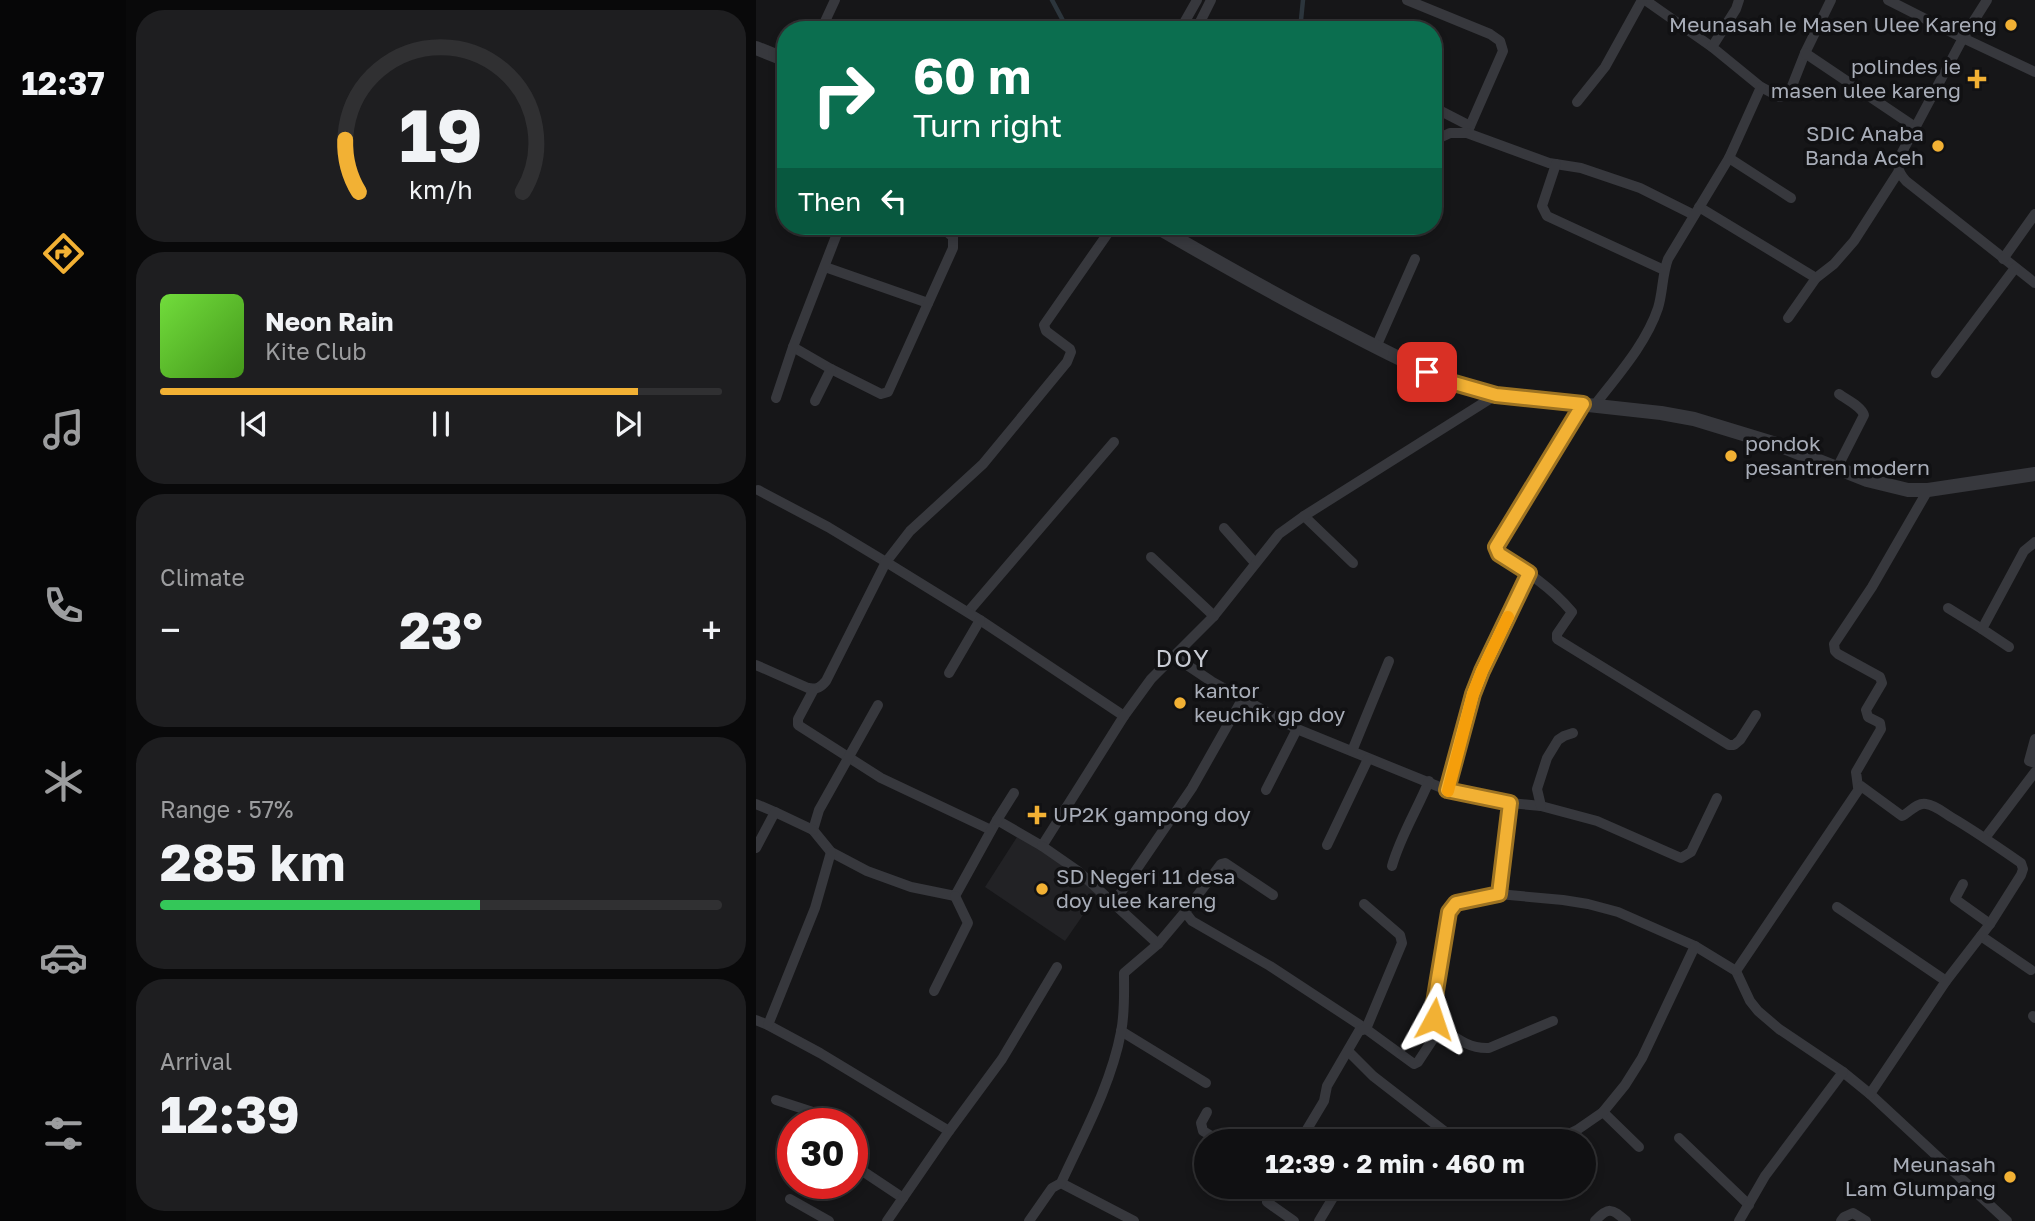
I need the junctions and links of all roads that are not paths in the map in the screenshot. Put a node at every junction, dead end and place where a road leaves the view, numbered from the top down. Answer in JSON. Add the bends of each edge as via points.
{"nodes":[{"id":1,"x":835,"y":0,"type":"edge"},
{"id":2,"x":1197,"y":0,"type":"edge"},
{"id":3,"x":1211,"y":0,"type":"edge"},
{"id":4,"x":1407,"y":0,"type":"edge"},
{"id":5,"x":1644,"y":0,"type":"edge"},
{"id":6,"x":1739,"y":0,"type":"edge"},
{"id":7,"x":1831,"y":0,"type":"edge"},
{"id":8,"x":1888,"y":0,"type":"edge"},
{"id":9,"x":1987,"y":0,"type":"edge"},
{"id":10,"x":825,"y":21,"type":"edge"},
{"id":11,"x":1185,"y":21,"type":"edge"},
{"id":12,"x":1200,"y":21,"type":"edge"},
{"id":13,"x":1964,"y":38,"type":"junction"},
{"id":14,"x":1712,"y":47,"type":"junction"},
{"id":15,"x":756,"y":48,"type":"edge"},
{"id":16,"x":1805,"y":53,"type":"junction"},
{"id":17,"x":777,"y":56,"type":"edge"},
{"id":18,"x":2035,"y":72,"type":"edge"},
{"id":19,"x":1761,"y":87,"type":"junction"},
{"id":20,"x":1577,"y":102,"type":"dead end"},
{"id":21,"x":1442,"y":112,"type":"edge"},
{"id":22,"x":1916,"y":127,"type":"junction"},
{"id":23,"x":1469,"y":129,"type":"junction"},
{"id":24,"x":1442,"y":136,"type":"edge"},
{"id":25,"x":1729,"y":158,"type":"junction"},
{"id":26,"x":1556,"y":164,"type":"junction"},
{"id":27,"x":1899,"y":171,"type":"junction"},
{"id":28,"x":1791,"y":198,"type":"dead end"},
{"id":29,"x":1696,"y":211,"type":"junction"},
{"id":30,"x":2035,"y":214,"type":"edge"},
{"id":31,"x":837,"y":235,"type":"edge"},
{"id":32,"x":951,"y":235,"type":"edge"},
{"id":33,"x":1107,"y":235,"type":"edge"},
{"id":34,"x":1171,"y":235,"type":"edge"},
{"id":35,"x":1415,"y":259,"type":"dead end"},
{"id":36,"x":2003,"y":259,"type":"junction"},
{"id":37,"x":825,"y":267,"type":"junction"},
{"id":38,"x":2015,"y":268,"type":"junction"},
{"id":39,"x":1664,"y":270,"type":"junction"},
{"id":40,"x":1816,"y":278,"type":"junction"},
{"id":41,"x":2035,"y":283,"type":"edge"},
{"id":42,"x":928,"y":303,"type":"junction"},
{"id":43,"x":1788,"y":318,"type":"dead end"},
{"id":44,"x":1376,"y":347,"type":"junction"},
{"id":45,"x":793,"y":348,"type":"junction"},
{"id":46,"x":831,"y":369,"type":"junction"},
{"id":47,"x":1936,"y":373,"type":"dead end"},
{"id":48,"x":1839,"y":394,"type":"dead end"},
{"id":49,"x":1496,"y":395,"type":"junction"},
{"id":50,"x":776,"y":398,"type":"dead end"},
{"id":51,"x":815,"y":401,"type":"dead end"},
{"id":52,"x":1589,"y":405,"type":"junction"},
{"id":53,"x":1114,"y":442,"type":"dead end"},
{"id":54,"x":1837,"y":468,"type":"junction"},
{"id":55,"x":2035,"y":474,"type":"edge"},
{"id":56,"x":758,"y":490,"type":"edge"},
{"id":57,"x":1928,"y":490,"type":"junction"},
{"id":58,"x":1304,"y":516,"type":"junction"},
{"id":59,"x":1224,"y":528,"type":"dead end"},
{"id":60,"x":2035,"y":542,"type":"edge"},
{"id":61,"x":1151,"y":557,"type":"dead end"},
{"id":62,"x":886,"y":562,"type":"junction"},
{"id":63,"x":1255,"y":563,"type":"junction"},
{"id":64,"x":1353,"y":563,"type":"dead end"},
{"id":65,"x":1529,"y":573,"type":"junction"},
{"id":66,"x":1948,"y":608,"type":"dead end"},
{"id":67,"x":968,"y":612,"type":"junction"},
{"id":68,"x":1214,"y":616,"type":"junction"},
{"id":69,"x":980,"y":620,"type":"junction"},
{"id":70,"x":1982,"y":629,"type":"junction"},
{"id":71,"x":2008,"y":648,"type":"dead end"},
{"id":72,"x":1175,"y":657,"type":"junction"},
{"id":73,"x":1389,"y":661,"type":"dead end"},
{"id":74,"x":756,"y":665,"type":"edge"},
{"id":75,"x":949,"y":673,"type":"dead end"},
{"id":76,"x":814,"y":689,"type":"junction"},
{"id":77,"x":1243,"y":698,"type":"junction"},
{"id":78,"x":878,"y":705,"type":"dead end"},
{"id":79,"x":1756,"y":715,"type":"dead end"},
{"id":80,"x":1124,"y":716,"type":"junction"},
{"id":81,"x":1297,"y":729,"type":"junction"},
{"id":82,"x":1573,"y":733,"type":"dead end"},
{"id":83,"x":2035,"y":739,"type":"edge"},
{"id":84,"x":1352,"y":751,"type":"junction"},
{"id":85,"x":848,"y":757,"type":"junction"},
{"id":86,"x":1368,"y":759,"type":"junction"},
{"id":87,"x":2035,"y":763,"type":"edge"},
{"id":88,"x":2035,"y":772,"type":"edge"},
{"id":89,"x":1429,"y":781,"type":"junction"},
{"id":90,"x":1858,"y":787,"type":"junction"},
{"id":91,"x":1266,"y":790,"type":"dead end"},
{"id":92,"x":1447,"y":790,"type":"junction"},
{"id":93,"x":1014,"y":793,"type":"dead end"},
{"id":94,"x":1717,"y":798,"type":"dead end"},
{"id":95,"x":1510,"y":803,"type":"junction"},
{"id":96,"x":756,"y":804,"type":"edge"},
{"id":97,"x":1541,"y":806,"type":"junction"},
{"id":98,"x":775,"y":812,"type":"junction"},
{"id":99,"x":994,"y":825,"type":"junction"},
{"id":100,"x":813,"y":830,"type":"junction"},
{"id":101,"x":1985,"y":838,"type":"junction"},
{"id":102,"x":1326,"y":845,"type":"dead end"},
{"id":103,"x":1042,"y":846,"type":"junction"},
{"id":104,"x":756,"y":848,"type":"edge"},
{"id":105,"x":831,"y":852,"type":"junction"},
{"id":106,"x":1392,"y":866,"type":"dead end"},
{"id":107,"x":1963,"y":884,"type":"dead end"},
{"id":108,"x":1499,"y":894,"type":"junction"},
{"id":109,"x":1273,"y":895,"type":"dead end"},
{"id":110,"x":955,"y":896,"type":"junction"},
{"id":111,"x":1113,"y":904,"type":"junction"},
{"id":112,"x":1364,"y":904,"type":"dead end"},
{"id":113,"x":1837,"y":907,"type":"dead end"},
{"id":114,"x":1185,"y":912,"type":"junction"},
{"id":115,"x":1990,"y":924,"type":"junction"},
{"id":116,"x":1981,"y":936,"type":"junction"},
{"id":117,"x":1158,"y":944,"type":"junction"},
{"id":118,"x":1695,"y":946,"type":"junction"},
{"id":119,"x":1057,"y":967,"type":"dead end"},
{"id":120,"x":2031,"y":970,"type":"dead end"},
{"id":121,"x":1736,"y":971,"type":"junction"},
{"id":122,"x":1947,"y":981,"type":"junction"},
{"id":123,"x":934,"y":991,"type":"dead end"},
{"id":124,"x":756,"y":1020,"type":"edge"},
{"id":125,"x":1553,"y":1021,"type":"dead end"},
{"id":126,"x":768,"y":1025,"type":"junction"},
{"id":127,"x":1366,"y":1029,"type":"junction"},
{"id":128,"x":1438,"y":1030,"type":"junction"},
{"id":129,"x":1121,"y":1031,"type":"junction"},
{"id":130,"x":1348,"y":1051,"type":"junction"},
{"id":131,"x":1843,"y":1072,"type":"junction"},
{"id":132,"x":1206,"y":1083,"type":"dead end"},
{"id":133,"x":1870,"y":1094,"type":"junction"},
{"id":134,"x":776,"y":1100,"type":"dead end"},
{"id":135,"x":801,"y":1108,"type":"edge"},
{"id":136,"x":1207,"y":1112,"type":"dead end"},
{"id":137,"x":1603,"y":1112,"type":"junction"},
{"id":138,"x":1202,"y":1129,"type":"edge"},
{"id":139,"x":1307,"y":1129,"type":"edge"},
{"id":140,"x":1441,"y":1129,"type":"edge"},
{"id":141,"x":1577,"y":1129,"type":"edge"},
{"id":142,"x":950,"y":1131,"type":"junction"},
{"id":143,"x":1679,"y":1138,"type":"dead end"},
{"id":144,"x":1639,"y":1147,"type":"dead end"},
{"id":145,"x":868,"y":1175,"type":"edge"},
{"id":146,"x":1061,"y":1183,"type":"junction"},
{"id":147,"x":903,"y":1198,"type":"junction"},
{"id":148,"x":790,"y":1199,"type":"dead end"},
{"id":149,"x":1268,"y":1199,"type":"edge"},
{"id":150,"x":1332,"y":1199,"type":"edge"},
{"id":151,"x":1749,"y":1205,"type":"junction"},
{"id":152,"x":1112,"y":1216,"type":"edge"},
{"id":153,"x":829,"y":1221,"type":"edge"},
{"id":154,"x":887,"y":1221,"type":"edge"},
{"id":155,"x":1029,"y":1221,"type":"edge"},
{"id":156,"x":1134,"y":1221,"type":"edge"},
{"id":157,"x":1294,"y":1221,"type":"edge"},
{"id":158,"x":1319,"y":1221,"type":"edge"},
{"id":159,"x":1595,"y":1221,"type":"edge"},
{"id":160,"x":1626,"y":1221,"type":"edge"},
{"id":161,"x":1739,"y":1221,"type":"edge"},
{"id":162,"x":1840,"y":1221,"type":"edge"},
{"id":163,"x":1866,"y":1221,"type":"edge"},
{"id":164,"x":2007,"y":1221,"type":"edge"}],
"edges":[{"from":1,"to":10,"type":"street"},
{"from":2,"to":11,"type":"street"},
{"from":3,"to":12,"type":"street"},
{"from":4,"to":23,"type":"street","via":[[1490,34],[1503,46]]},
{"from":5,"to":14,"type":"street"},
{"from":5,"to":20,"type":"street","via":[[1605,67]]},
{"from":6,"to":14,"type":"street"},
{"from":7,"to":16,"type":"street"},
{"from":8,"to":13,"type":"street"},
{"from":9,"to":13,"type":"street"},
{"from":13,"to":18,"type":"street"},
{"from":13,"to":22,"type":"street"},
{"from":14,"to":19,"type":"street"},
{"from":15,"to":17,"type":"street"},
{"from":16,"to":19,"type":"street","via":[[1784,96]]},
{"from":16,"to":22,"type":"street"},
{"from":19,"to":25,"type":"street"},
{"from":21,"to":23,"type":"street"},
{"from":22,"to":27,"type":"street","via":[[1899,158]]},
{"from":23,"to":24,"type":"street"},
{"from":23,"to":26,"type":"street"},
{"from":25,"to":28,"type":"street"},
{"from":25,"to":29,"type":"street"},
{"from":26,"to":29,"type":"street","via":[[1581,168]]},
{"from":26,"to":39,"type":"street","via":[[1542,206],[1546,216]]},
{"from":27,"to":36,"type":"street"},
{"from":27,"to":40,"type":"street","via":[[1850,247]]},
{"from":29,"to":39,"type":"street"},
{"from":29,"to":40,"type":"street"},
{"from":30,"to":36,"type":"street"},
{"from":31,"to":37,"type":"street"},
{"from":32,"to":42,"type":"street","via":[[953,248]]},
{"from":33,"to":62,"type":"street","via":[[1044,325],[1070,349],[1067,362],[983,464],[910,531]]},
{"from":34,"to":44,"type":"street"},
{"from":35,"to":44,"type":"street"},
{"from":36,"to":38,"type":"street"},
{"from":37,"to":42,"type":"street"},
{"from":37,"to":45,"type":"street"},
{"from":38,"to":41,"type":"street"},
{"from":38,"to":47,"type":"street"},
{"from":39,"to":52,"type":"street","via":[[1661,294],[1642,341]]},
{"from":40,"to":43,"type":"street"},
{"from":42,"to":46,"type":"street","via":[[888,392],[881,394]]},
{"from":44,"to":49,"type":"street","via":[[1436,376]]},
{"from":45,"to":46,"type":"street"},
{"from":45,"to":50,"type":"street"},
{"from":46,"to":51,"type":"street"},
{"from":48,"to":54,"type":"street","via":[[1864,415]]},
{"from":49,"to":52,"type":"street"},
{"from":49,"to":58,"type":"street"},
{"from":52,"to":54,"type":"street","via":[[1694,419]]},
{"from":52,"to":65,"type":"street","via":[[1496,547],[1499,554]]},
{"from":53,"to":67,"type":"street"},
{"from":54,"to":57,"type":"street","via":[[1886,485]]},
{"from":55,"to":57,"type":"street"},
{"from":56,"to":62,"type":"street"},
{"from":57,"to":90,"type":"street","via":[[1835,644],[1838,654],[1880,677],[1882,683],[1866,710],[1881,729],[1856,772]]},
{"from":58,"to":63,"type":"street","via":[[1279,534]]},
{"from":58,"to":64,"type":"street"},
{"from":59,"to":63,"type":"street"},
{"from":60,"to":70,"type":"street","via":[[2024,551]]},
{"from":61,"to":68,"type":"street"},
{"from":62,"to":67,"type":"street"},
{"from":62,"to":76,"type":"street","via":[[827,681]]},
{"from":63,"to":68,"type":"street"},
{"from":65,"to":79,"type":"street","via":[[1572,612],[1557,639],[1729,745],[1740,740]]},
{"from":65,"to":92,"type":"street","via":[[1478,682]]},
{"from":66,"to":70,"type":"street"},
{"from":67,"to":69,"type":"street"},
{"from":68,"to":72,"type":"street"},
{"from":69,"to":75,"type":"street"},
{"from":69,"to":80,"type":"street"},
{"from":70,"to":71,"type":"street"},
{"from":72,"to":77,"type":"street"},
{"from":72,"to":80,"type":"street"},
{"from":73,"to":84,"type":"street"},
{"from":74,"to":76,"type":"street"},
{"from":76,"to":85,"type":"street","via":[[798,724]]},
{"from":77,"to":81,"type":"street"},
{"from":77,"to":111,"type":"street","via":[[1192,788]]},
{"from":78,"to":85,"type":"street"},
{"from":80,"to":103,"type":"street"},
{"from":81,"to":84,"type":"street"},
{"from":81,"to":91,"type":"street"},
{"from":82,"to":97,"type":"street","via":[[1558,740],[1547,758],[1537,789]]},
{"from":83,"to":87,"type":"street","via":[[2029,761]]},
{"from":84,"to":86,"type":"street"},
{"from":85,"to":99,"type":"street","via":[[881,778]]},
{"from":85,"to":100,"type":"street"},
{"from":86,"to":89,"type":"street"},
{"from":86,"to":102,"type":"street"},
{"from":88,"to":101,"type":"street"},
{"from":89,"to":92,"type":"street"},
{"from":89,"to":106,"type":"street"},
{"from":90,"to":101,"type":"street","via":[[1863,786],[1902,816],[1924,803]]},
{"from":90,"to":121,"type":"street"},
{"from":92,"to":95,"type":"street"},
{"from":93,"to":99,"type":"street"},
{"from":94,"to":97,"type":"street","via":[[1691,852],[1681,858],[1597,821]]},
{"from":95,"to":97,"type":"street"},
{"from":95,"to":108,"type":"street"},
{"from":96,"to":98,"type":"street"},
{"from":98,"to":100,"type":"street"},
{"from":98,"to":104,"type":"street"},
{"from":99,"to":103,"type":"street"},
{"from":99,"to":110,"type":"street"},
{"from":100,"to":105,"type":"street"},
{"from":101,"to":115,"type":"street","via":[[2023,869]]},
{"from":103,"to":111,"type":"street"},
{"from":105,"to":110,"type":"street","via":[[890,881]]},
{"from":105,"to":126,"type":"street","via":[[815,908]]},
{"from":107,"to":115,"type":"street","via":[[1955,899]]},
{"from":108,"to":118,"type":"street","via":[[1588,904],[1618,912]]},
{"from":108,"to":128,"type":"street","via":[[1456,903],[1449,912],[1433,1009]]},
{"from":109,"to":114,"type":"street","via":[[1225,863]]},
{"from":110,"to":123,"type":"street","via":[[968,923]]},
{"from":111,"to":117,"type":"street"},
{"from":112,"to":127,"type":"street","via":[[1402,939]]},
{"from":113,"to":122,"type":"street"},
{"from":114,"to":117,"type":"street"},
{"from":114,"to":127,"type":"street","via":[[1192,921]]},
{"from":115,"to":116,"type":"street"},
{"from":116,"to":120,"type":"street"},
{"from":116,"to":122,"type":"street"},
{"from":117,"to":129,"type":"street","via":[[1125,973]]},
{"from":118,"to":121,"type":"street"},
{"from":118,"to":137,"type":"street","via":[[1642,1058]]},
{"from":119,"to":142,"type":"street","via":[[1002,1059]]},
{"from":121,"to":131,"type":"street","via":[[1758,1011]]},
{"from":122,"to":133,"type":"street"},
{"from":124,"to":126,"type":"street"},
{"from":125,"to":128,"type":"street","via":[[1489,1048],[1468,1046],[1440,1027]]},
{"from":126,"to":142,"type":"street"},
{"from":127,"to":128,"type":"street","via":[[1416,1064]]},
{"from":127,"to":130,"type":"street","via":[[1359,1031]]},
{"from":129,"to":132,"type":"street"},
{"from":129,"to":146,"type":"street","via":[[1100,1096]]},
{"from":130,"to":139,"type":"street"},
{"from":130,"to":140,"type":"street"},
{"from":131,"to":133,"type":"street"},
{"from":131,"to":151,"type":"street","via":[[1765,1175]]},
{"from":133,"to":164,"type":"street"},
{"from":134,"to":135,"type":"street"},
{"from":136,"to":138,"type":"street"},
{"from":137,"to":141,"type":"street"},
{"from":137,"to":144,"type":"street"},
{"from":142,"to":147,"type":"street"},
{"from":143,"to":151,"type":"street"},
{"from":145,"to":147,"type":"street"},
{"from":146,"to":152,"type":"street"},
{"from":146,"to":155,"type":"street","via":[[1052,1188]]},
{"from":147,"to":154,"type":"street"},
{"from":148,"to":153,"type":"street"},
{"from":149,"to":157,"type":"street"},
{"from":150,"to":158,"type":"street"},
{"from":151,"to":161,"type":"street"},
{"from":152,"to":156,"type":"street"},
{"from":159,"to":160,"type":"street","via":[[1610,1210]]},
{"from":162,"to":163,"type":"street","via":[[1853,1213]]}]}
